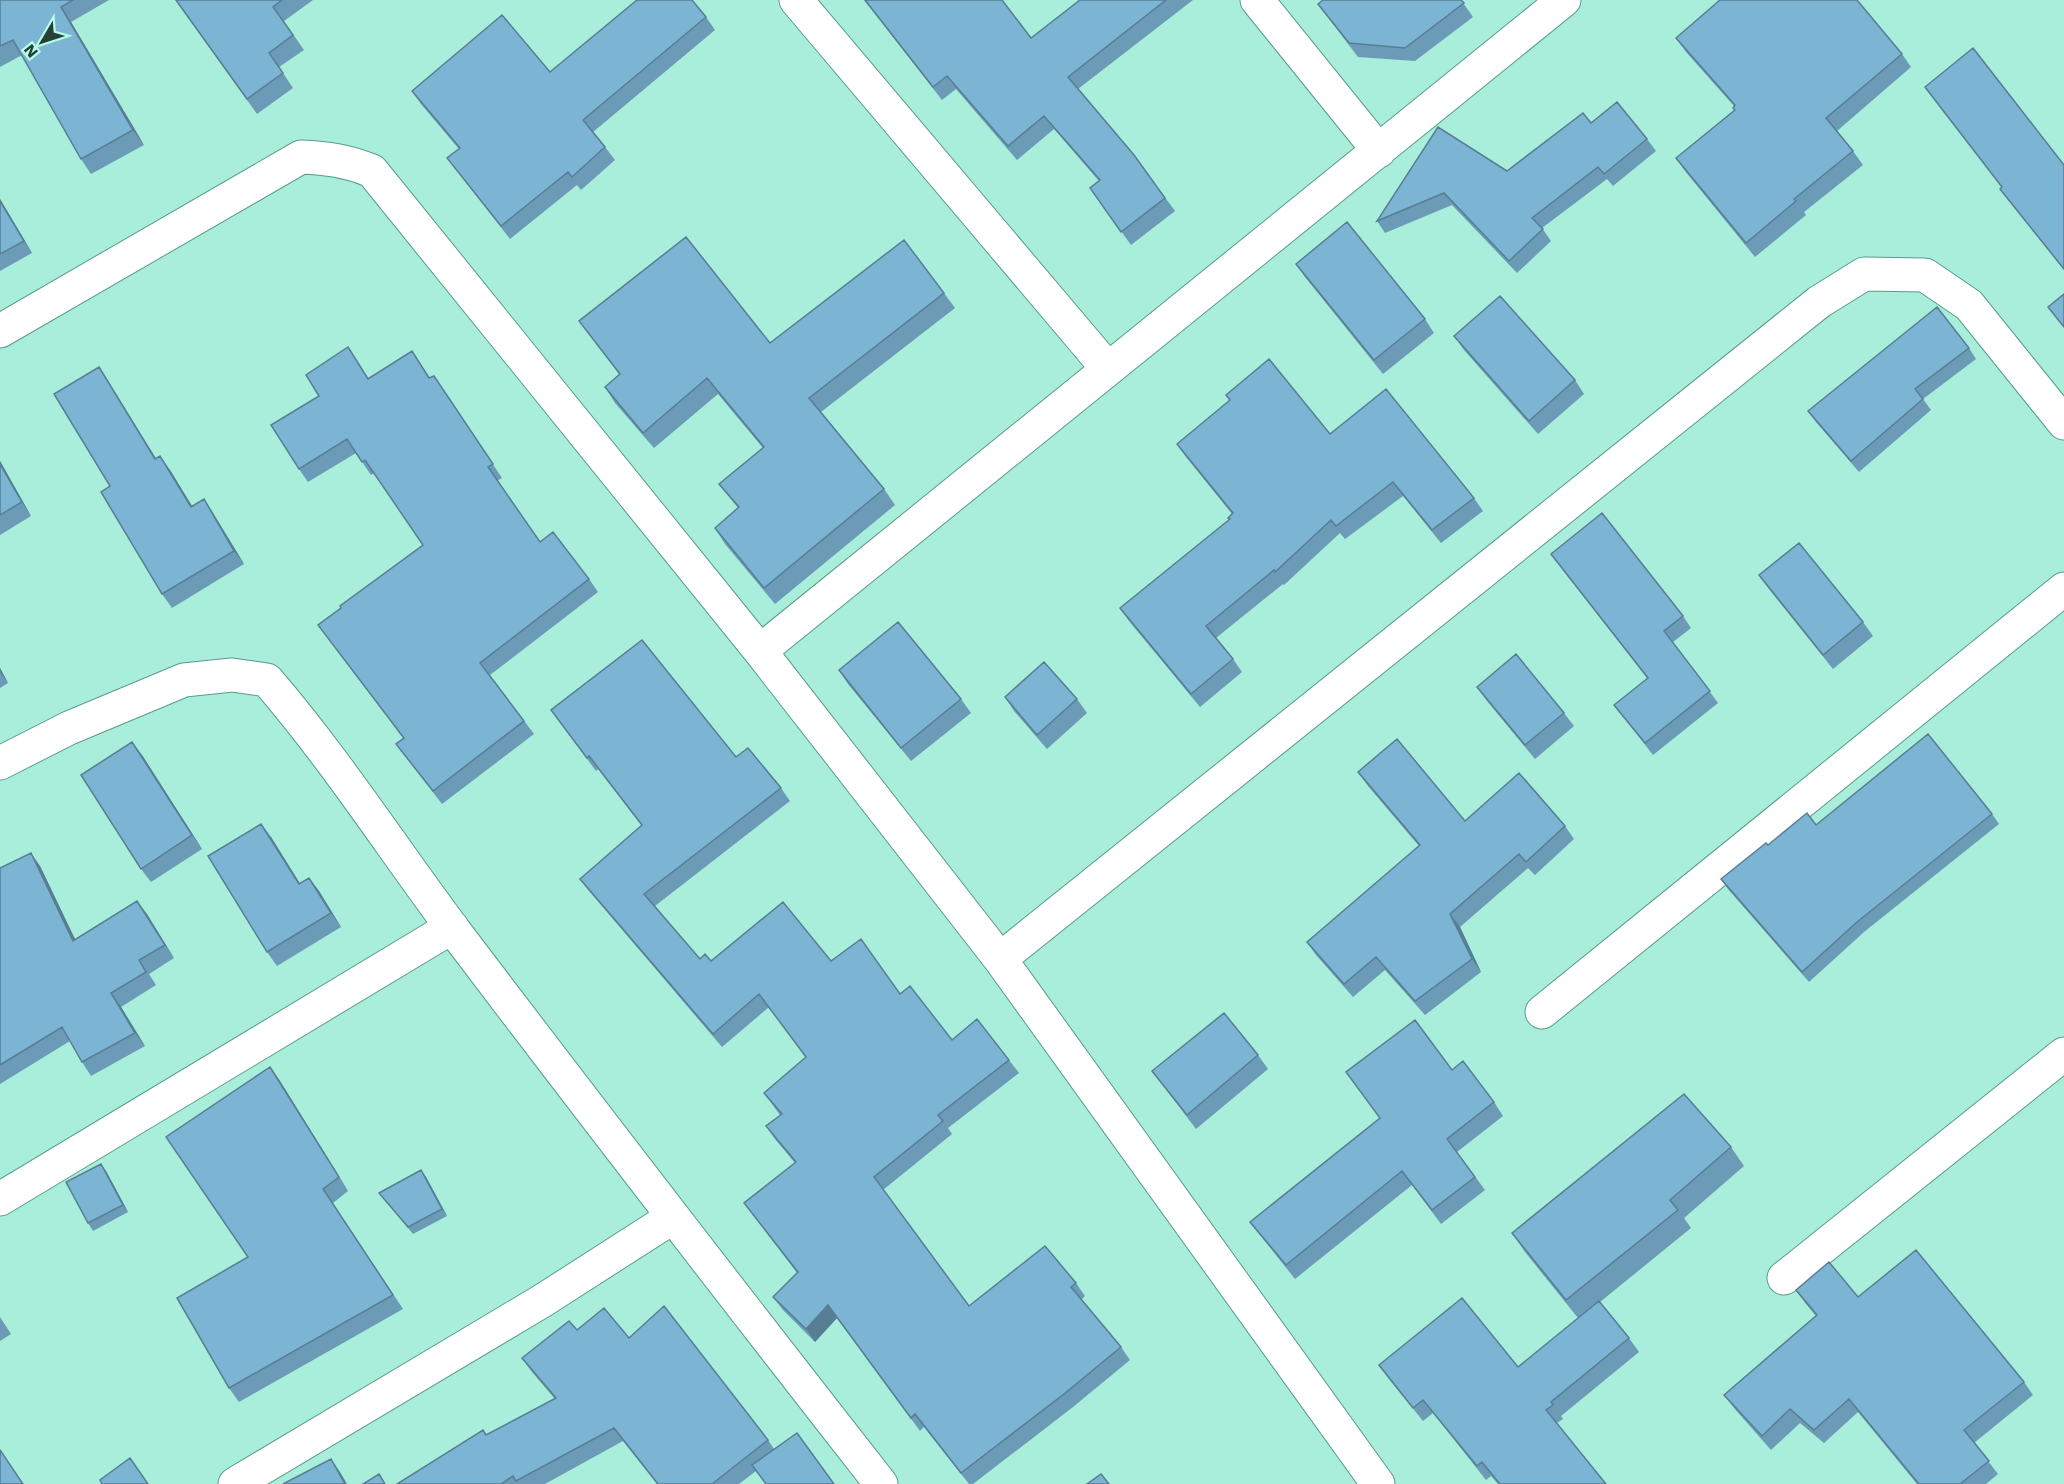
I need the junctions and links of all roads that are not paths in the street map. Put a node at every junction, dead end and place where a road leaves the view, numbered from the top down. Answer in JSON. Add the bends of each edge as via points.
{"nodes":[{"id":1,"x":796,"y":0,"type":"edge"},
{"id":2,"x":1257,"y":0,"type":"edge"},
{"id":3,"x":1564,"y":0,"type":"edge"},
{"id":4,"x":1379,"y":151,"type":"junction"},
{"id":5,"x":0,"y":331,"type":"edge"},
{"id":6,"x":1108,"y":369,"type":"junction"},
{"id":7,"x":2064,"y":423,"type":"edge"},
{"id":8,"x":2064,"y":589,"type":"edge"},
{"id":9,"x":760,"y":651,"type":"junction"},
{"id":10,"x":0,"y":764,"type":"edge"},
{"id":11,"x":452,"y":927,"type":"junction"},
{"id":12,"x":1000,"y":959,"type":"junction"},
{"id":13,"x":1542,"y":1012,"type":"dead end"},
{"id":14,"x":2064,"y":1054,"type":"edge"},
{"id":15,"x":0,"y":1199,"type":"edge"},
{"id":16,"x":673,"y":1217,"type":"junction"},
{"id":17,"x":1784,"y":1278,"type":"dead end"},
{"id":18,"x":235,"y":1484,"type":"edge"},
{"id":19,"x":881,"y":1484,"type":"edge"},
{"id":20,"x":1378,"y":1484,"type":"edge"}],
"edges":[{"from":1,"to":6,"type":"street"},
{"from":2,"to":4,"type":"street"},
{"from":3,"to":4,"type":"street"},
{"from":4,"to":6,"type":"street"},
{"from":5,"to":9,"type":"street","via":[[301,157],[329,158],[372,171]]},
{"from":6,"to":9,"type":"street"},
{"from":7,"to":12,"type":"street","via":[[1969,305],[1925,275],[1864,274],[1819,302]]},
{"from":8,"to":13,"type":"street"},
{"from":9,"to":12,"type":"street"},
{"from":10,"to":11,"type":"street","via":[[69,728],[184,680],[232,675],[267,680],[304,723]]},
{"from":11,"to":15,"type":"street"},
{"from":11,"to":16,"type":"street"},
{"from":12,"to":20,"type":"street"},
{"from":14,"to":17,"type":"street"},
{"from":16,"to":18,"type":"street","via":[[542,1301]]},
{"from":16,"to":19,"type":"street"}]}
